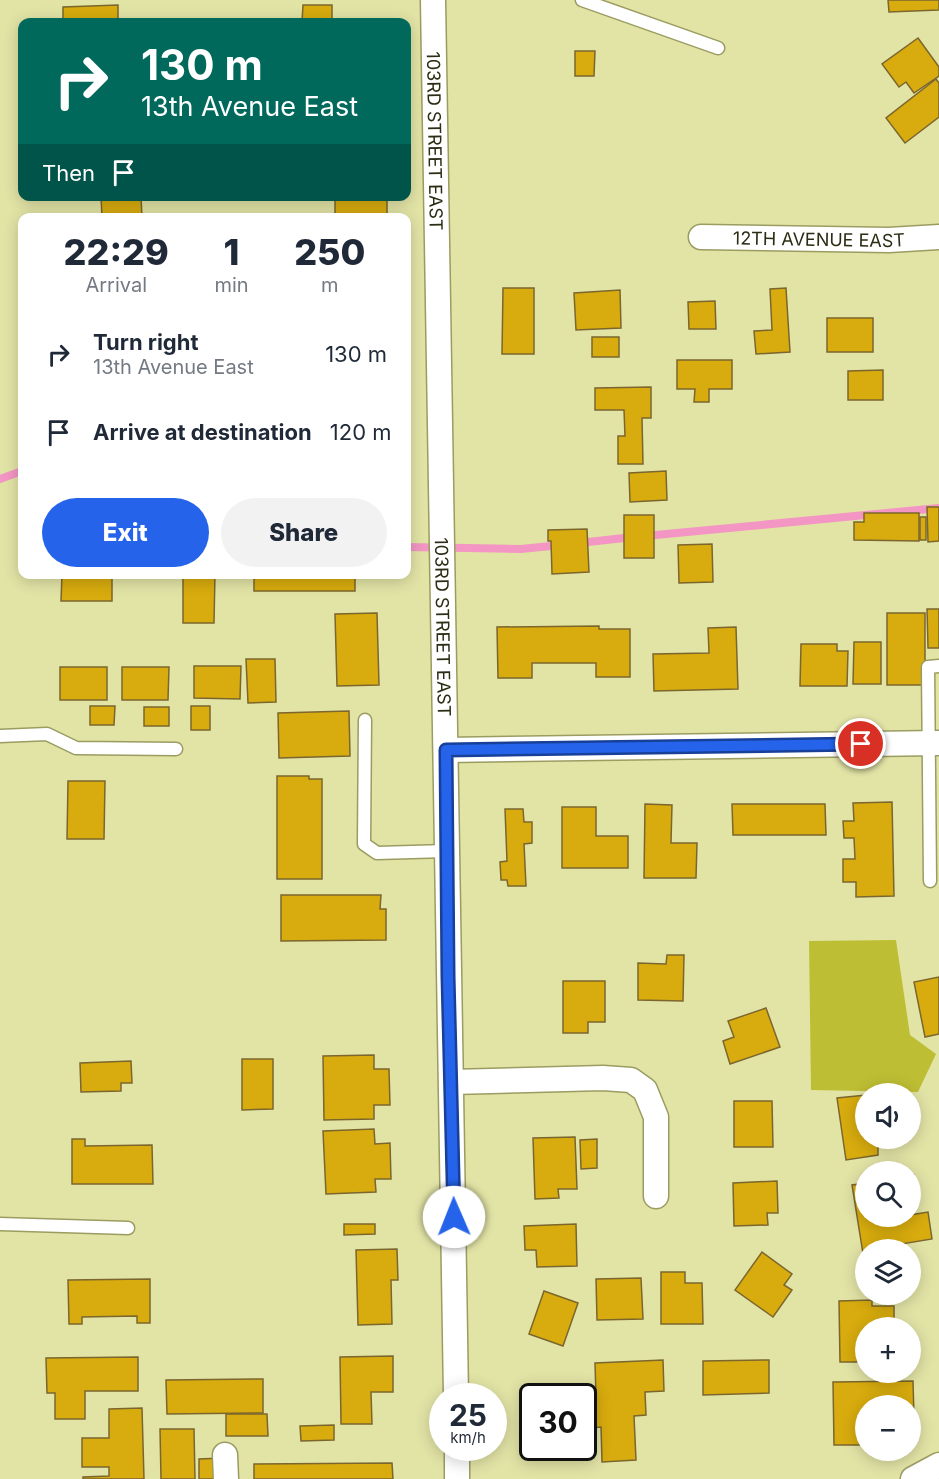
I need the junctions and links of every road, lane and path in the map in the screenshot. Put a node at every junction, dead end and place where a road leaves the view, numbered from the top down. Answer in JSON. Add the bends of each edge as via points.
{"nodes":[{"id":1,"x":433,"y":0,"type":"edge"},
{"id":2,"x":582,"y":0,"type":"edge"},
{"id":3,"x":718,"y":48,"type":"dead end"},
{"id":4,"x":701,"y":237,"type":"dead end"},
{"id":5,"x":939,"y":237,"type":"edge"},
{"id":6,"x":939,"y":666,"type":"edge"},
{"id":7,"x":365,"y":720,"type":"dead end"},
{"id":8,"x":0,"y":736,"type":"edge"},
{"id":9,"x":934,"y":743,"type":"edge"},
{"id":10,"x":176,"y":749,"type":"dead end"},
{"id":11,"x":446,"y":750,"type":"junction"},
{"id":12,"x":447,"y":851,"type":"junction"},
{"id":13,"x":930,"y":881,"type":"dead end"},
{"id":14,"x":452,"y":1082,"type":"junction"},
{"id":15,"x":656,"y":1196,"type":"dead end"},
{"id":16,"x":0,"y":1224,"type":"edge"},
{"id":17,"x":128,"y":1228,"type":"dead end"},
{"id":18,"x":456,"y":1383,"type":"edge"},
{"id":19,"x":225,"y":1455,"type":"dead end"},
{"id":20,"x":457,"y":1461,"type":"edge"},
{"id":21,"x":939,"y":1465,"type":"edge"},
{"id":22,"x":226,"y":1479,"type":"edge"},
{"id":23,"x":458,"y":1479,"type":"edge"},
{"id":24,"x":913,"y":1479,"type":"edge"}],
"edges":[{"from":1,"to":11,"type":"street","name":"103RD STREET EAST"},
{"from":2,"to":3,"type":"lane"},
{"from":4,"to":5,"type":"street","name":"12TH AVENUE EAST"},
{"from":6,"to":9,"type":"lane","via":[[928,667]]},
{"from":7,"to":12,"type":"lane","via":[[364,844],[377,853]]},
{"from":8,"to":10,"type":"lane","via":[[47,734],[76,748]]},
{"from":9,"to":11,"type":"street"},
{"from":9,"to":13,"type":"lane"},
{"from":11,"to":12,"type":"street","name":"103RD STREET EAST"},
{"from":12,"to":14,"type":"street","name":"103RD STREET EAST"},
{"from":14,"to":15,"type":"street","via":[[631,1080],[645,1090],[656,1116]]},
{"from":14,"to":18,"type":"street","name":"103RD STREET EAST"},
{"from":16,"to":17,"type":"lane"},
{"from":19,"to":22,"type":"street"},
{"from":20,"to":23,"type":"street"},
{"from":21,"to":24,"type":"street"}]}
